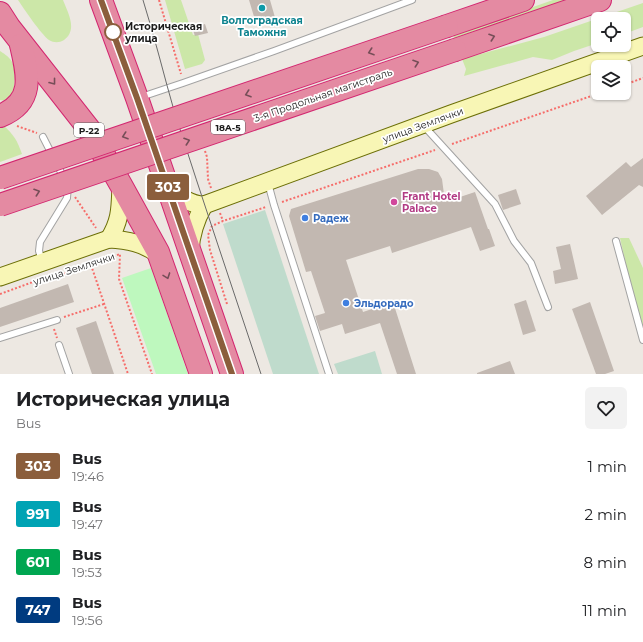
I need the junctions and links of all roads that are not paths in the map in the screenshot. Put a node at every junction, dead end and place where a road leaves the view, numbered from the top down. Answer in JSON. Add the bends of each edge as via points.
{"nodes":[{"id":1,"x":101,"y":0,"type":"edge"},
{"id":2,"x":412,"y":0,"type":"edge"},
{"id":3,"x":523,"y":0,"type":"edge"},
{"id":4,"x":600,"y":0,"type":"edge"},
{"id":5,"x":0,"y":13,"type":"edge"},
{"id":6,"x":20,"y":40,"type":"junction"},
{"id":7,"x":643,"y":46,"type":"edge"},
{"id":8,"x":137,"y":98,"type":"junction"},
{"id":9,"x":1,"y":115,"type":"edge"},
{"id":10,"x":423,"y":124,"type":"junction"},
{"id":11,"x":44,"y":136,"type":"road end"},
{"id":12,"x":0,"y":178,"type":"edge"},
{"id":13,"x":268,"y":182,"type":"junction"},
{"id":14,"x":121,"y":185,"type":"junction"},
{"id":15,"x":167,"y":186,"type":"junction"},
{"id":16,"x":0,"y":204,"type":"edge"},
{"id":17,"x":204,"y":205,"type":"junction"},
{"id":18,"x":108,"y":239,"type":"junction"},
{"id":19,"x":616,"y":241,"type":"dead end"},
{"id":20,"x":190,"y":250,"type":"junction"},
{"id":21,"x":159,"y":255,"type":"junction"},
{"id":22,"x":42,"y":262,"type":"junction"},
{"id":23,"x":0,"y":277,"type":"edge"},
{"id":24,"x":548,"y":307,"type":"dead end"},
{"id":25,"x":54,"y":321,"type":"road end"},
{"id":26,"x":0,"y":338,"type":"edge"},
{"id":27,"x":643,"y":340,"type":"edge"},
{"id":28,"x":59,"y":344,"type":"road end"},
{"id":29,"x":69,"y":374,"type":"edge"},
{"id":30,"x":201,"y":374,"type":"edge"},
{"id":31,"x":232,"y":374,"type":"edge"},
{"id":32,"x":328,"y":374,"type":"edge"}],
"edges":[{"from":1,"to":8,"type":"highway"},
{"from":2,"to":8,"type":"lane"},
{"from":3,"to":12,"type":"highway","number":"18А-5","one_way":true,"bridge":true},
{"from":16,"to":4,"type":"highway","name":"3-я Продольная магистраль","number":"18А-5","one_way":true,"bridge":true},
{"from":5,"to":6,"type":"highway","number":"Р-22"},
{"from":6,"to":9,"type":"highway","via":[[26,67],[25,94],[15,107]]},
{"from":6,"to":14,"type":"highway","number":"Р-22","one_way":true,"via":[[89,129]]},
{"from":7,"to":10,"type":"main road","name":"улица Землячки"},
{"from":8,"to":15,"type":"highway"},
{"from":10,"to":13,"type":"main road","name":"улица Землячки"},
{"from":10,"to":24,"type":"lane","via":[[495,204],[514,241],[531,263]]},
{"from":11,"to":22,"type":"lane","via":[[68,186],[67,198],[40,242]]},
{"from":13,"to":17,"type":"main road","name":"улица Землячки"},
{"from":13,"to":32,"type":"lane"},
{"from":14,"to":18,"type":"main road","via":[[117,223]]},
{"from":14,"to":21,"type":"highway","number":"Р-22"},
{"from":15,"to":17,"type":"main road","via":[[188,201]]},
{"from":15,"to":20,"type":"highway"},
{"from":17,"to":20,"type":"main road","via":[[195,222]]},
{"from":18,"to":21,"type":"main road","via":[[137,243]]},
{"from":18,"to":22,"type":"main road","name":"улица Землячки"},
{"from":19,"to":27,"type":"lane"},
{"from":20,"to":31,"type":"highway"},
{"from":21,"to":30,"type":"highway","number":"Р-22","one_way":true},
{"from":22,"to":23,"type":"main road","name":"улица Землячки"},
{"from":25,"to":26,"type":"lane"},
{"from":28,"to":29,"type":"lane"}]}
